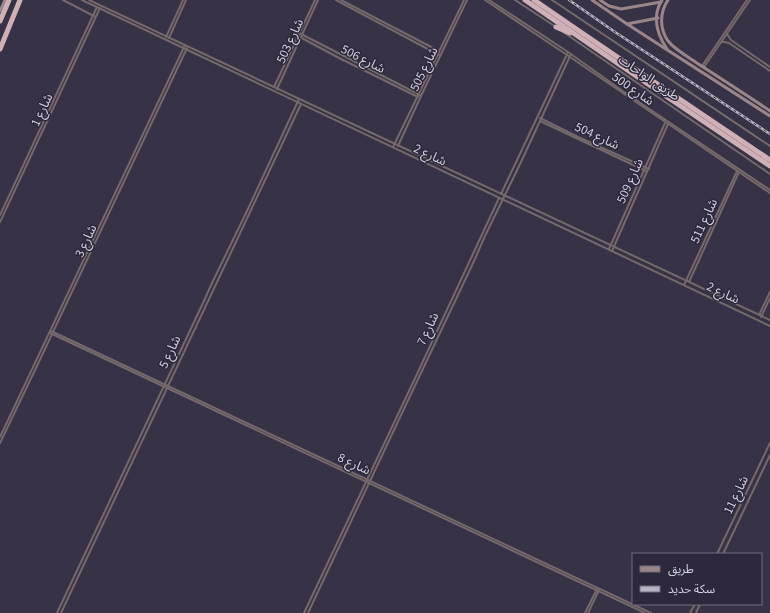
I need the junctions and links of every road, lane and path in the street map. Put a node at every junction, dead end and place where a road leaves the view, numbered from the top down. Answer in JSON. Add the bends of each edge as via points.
{"nodes":[{"id":1,"x":5,"y":0,"type":"edge"},
{"id":2,"x":9,"y":0,"type":"edge"},
{"id":3,"x":20,"y":0,"type":"edge"},
{"id":4,"x":63,"y":0,"type":"edge"},
{"id":5,"x":82,"y":0,"type":"edge"},
{"id":6,"x":89,"y":0,"type":"edge"},
{"id":7,"x":184,"y":0,"type":"edge"},
{"id":8,"x":317,"y":0,"type":"edge"},
{"id":9,"x":336,"y":0,"type":"edge"},
{"id":10,"x":464,"y":0,"type":"edge"},
{"id":11,"x":467,"y":0,"type":"edge"},
{"id":12,"x":485,"y":0,"type":"edge"},
{"id":13,"x":489,"y":0,"type":"edge"},
{"id":14,"x":516,"y":0,"type":"edge"},
{"id":15,"x":525,"y":0,"type":"edge"},
{"id":16,"x":534,"y":0,"type":"edge"},
{"id":17,"x":552,"y":0,"type":"edge"},
{"id":18,"x":592,"y":0,"type":"edge"},
{"id":19,"x":600,"y":0,"type":"edge"},
{"id":20,"x":668,"y":0,"type":"edge"},
{"id":21,"x":746,"y":0,"type":"edge"},
{"id":22,"x":750,"y":0,"type":"edge"},
{"id":23,"x":341,"y":1,"type":"edge"},
{"id":24,"x":662,"y":1,"type":"edge"},
{"id":25,"x":98,"y":4,"type":"junction"},
{"id":26,"x":606,"y":4,"type":"junction"},
{"id":27,"x":101,"y":6,"type":"junction"},
{"id":28,"x":97,"y":7,"type":"junction"},
{"id":29,"x":603,"y":8,"type":"junction"},
{"id":30,"x":100,"y":9,"type":"junction"},
{"id":31,"x":0,"y":11,"type":"edge"},
{"id":32,"x":310,"y":14,"type":"junction"},
{"id":33,"x":93,"y":15,"type":"junction"},
{"id":34,"x":96,"y":17,"type":"junction"},
{"id":35,"x":662,"y":18,"type":"junction"},
{"id":36,"x":656,"y":19,"type":"junction"},
{"id":37,"x":0,"y":21,"type":"edge"},
{"id":38,"x":627,"y":24,"type":"junction"},
{"id":39,"x":731,"y":25,"type":"junction"},
{"id":40,"x":556,"y":27,"type":"junction"},
{"id":41,"x":727,"y":34,"type":"junction"},
{"id":42,"x":299,"y":35,"type":"junction"},
{"id":43,"x":302,"y":36,"type":"junction"},
{"id":44,"x":578,"y":36,"type":"junction"},
{"id":45,"x":167,"y":38,"type":"junction"},
{"id":46,"x":722,"y":42,"type":"junction"},
{"id":47,"x":186,"y":46,"type":"junction"},
{"id":48,"x":0,"y":49,"type":"edge"},
{"id":49,"x":185,"y":49,"type":"junction"},
{"id":50,"x":668,"y":50,"type":"junction"},
{"id":51,"x":440,"y":54,"type":"junction"},
{"id":52,"x":569,"y":54,"type":"junction"},
{"id":53,"x":689,"y":58,"type":"junction"},
{"id":54,"x":686,"y":62,"type":"junction"},
{"id":55,"x":703,"y":67,"type":"junction"},
{"id":56,"x":770,"y":67,"type":"edge"},
{"id":57,"x":770,"y":70,"type":"edge"},
{"id":58,"x":274,"y":87,"type":"junction"},
{"id":59,"x":277,"y":89,"type":"junction"},
{"id":60,"x":57,"y":97,"type":"junction"},
{"id":61,"x":419,"y":97,"type":"junction"},
{"id":62,"x":299,"y":99,"type":"junction"},
{"id":63,"x":303,"y":101,"type":"junction"},
{"id":64,"x":297,"y":102,"type":"junction"},
{"id":65,"x":301,"y":104,"type":"junction"},
{"id":66,"x":765,"y":107,"type":"junction"},
{"id":67,"x":762,"y":111,"type":"junction"},
{"id":68,"x":770,"y":111,"type":"edge"},
{"id":69,"x":770,"y":116,"type":"edge"},
{"id":70,"x":702,"y":117,"type":"junction"},
{"id":71,"x":537,"y":118,"type":"junction"},
{"id":72,"x":540,"y":120,"type":"junction"},
{"id":73,"x":667,"y":122,"type":"junction"},
{"id":74,"x":711,"y":123,"type":"junction"},
{"id":75,"x":395,"y":144,"type":"junction"},
{"id":76,"x":398,"y":146,"type":"junction"},
{"id":77,"x":770,"y":146,"type":"edge"},
{"id":78,"x":393,"y":147,"type":"junction"},
{"id":79,"x":657,"y":147,"type":"junction"},
{"id":80,"x":770,"y":160,"type":"edge"},
{"id":81,"x":770,"y":166,"type":"edge"},
{"id":82,"x":645,"y":169,"type":"junction"},
{"id":83,"x":739,"y":170,"type":"junction"},
{"id":84,"x":648,"y":171,"type":"junction"},
{"id":85,"x":770,"y":174,"type":"edge"},
{"id":86,"x":752,"y":180,"type":"junction"},
{"id":87,"x":16,"y":185,"type":"junction"},
{"id":88,"x":770,"y":190,"type":"edge"},
{"id":89,"x":770,"y":193,"type":"edge"},
{"id":90,"x":501,"y":194,"type":"junction"},
{"id":91,"x":504,"y":195,"type":"junction"},
{"id":92,"x":499,"y":198,"type":"junction"},
{"id":93,"x":502,"y":199,"type":"junction"},
{"id":94,"x":628,"y":207,"type":"junction"},
{"id":95,"x":632,"y":209,"type":"junction"},
{"id":96,"x":0,"y":215,"type":"edge"},
{"id":97,"x":0,"y":222,"type":"edge"},
{"id":98,"x":582,"y":231,"type":"junction"},
{"id":99,"x":580,"y":236,"type":"junction"},
{"id":100,"x":611,"y":246,"type":"junction"},
{"id":101,"x":614,"y":248,"type":"junction"},
{"id":102,"x":609,"y":249,"type":"junction"},
{"id":103,"x":612,"y":251,"type":"junction"},
{"id":104,"x":223,"y":260,"type":"junction"},
{"id":105,"x":227,"y":262,"type":"junction"},
{"id":106,"x":686,"y":281,"type":"junction"},
{"id":107,"x":689,"y":282,"type":"junction"},
{"id":108,"x":684,"y":285,"type":"junction"},
{"id":109,"x":770,"y":292,"type":"edge"},
{"id":110,"x":770,"y":298,"type":"edge"},
{"id":111,"x":759,"y":315,"type":"junction"},
{"id":112,"x":756,"y":319,"type":"junction"},
{"id":113,"x":770,"y":320,"type":"edge"},
{"id":114,"x":770,"y":326,"type":"edge"},
{"id":115,"x":51,"y":332,"type":"junction"},
{"id":116,"x":164,"y":386,"type":"junction"},
{"id":117,"x":26,"y":387,"type":"junction"},
{"id":118,"x":168,"y":387,"type":"junction"},
{"id":119,"x":0,"y":437,"type":"edge"},
{"id":120,"x":0,"y":443,"type":"edge"},
{"id":121,"x":770,"y":443,"type":"edge"},
{"id":122,"x":770,"y":455,"type":"edge"},
{"id":123,"x":764,"y":456,"type":"junction"},
{"id":124,"x":768,"y":458,"type":"junction"},
{"id":125,"x":368,"y":482,"type":"junction"},
{"id":126,"x":717,"y":553,"type":"edge"},
{"id":127,"x":723,"y":553,"type":"edge"},
{"id":128,"x":598,"y":589,"type":"junction"},
{"id":129,"x":632,"y":604,"type":"edge"},
{"id":130,"x":633,"y":605,"type":"edge"},
{"id":131,"x":57,"y":613,"type":"edge"},
{"id":132,"x":61,"y":613,"type":"edge"},
{"id":133,"x":304,"y":613,"type":"edge"},
{"id":134,"x":308,"y":613,"type":"edge"},
{"id":135,"x":587,"y":613,"type":"edge"},
{"id":136,"x":645,"y":613,"type":"edge"},
{"id":137,"x":651,"y":613,"type":"edge"}],
"edges":[{"from":1,"to":31,"type":"street"},
{"from":2,"to":37,"type":"highway"},
{"from":3,"to":48,"type":"highway"},
{"from":4,"to":33,"type":"street"},
{"from":5,"to":28,"type":"street","name":"شارع 2"},
{"from":6,"to":25,"type":"street","name":"شارع 2"},
{"from":7,"to":45,"type":"street"},
{"from":8,"to":32,"type":"street","name":"شارع 503"},
{"from":9,"to":23,"type":"street"},
{"from":10,"to":51,"type":"street","name":"شارع 505"},
{"from":11,"to":51,"type":"street","name":"شارع 505"},
{"from":12,"to":52,"type":"street","name":"شارع 500"},
{"from":13,"to":52,"type":"street","name":"شارع 500"},
{"from":14,"to":40,"type":"street","name":"طريق الواحات"},
{"from":15,"to":44,"type":"highway","name":"طريق الواحات"},
{"from":16,"to":70,"type":"highway","name":"طريق الواحات"},
{"from":17,"to":77,"type":"street","name":"طريق الواحات"},
{"from":18,"to":29,"type":"street"},
{"from":19,"to":26,"type":"street"},
{"from":20,"to":35,"type":"street"},
{"from":21,"to":39,"type":"street"},
{"from":22,"to":39,"type":"street"},
{"from":23,"to":51,"type":"street"},
{"from":24,"to":26,"type":"street","via":[[621,9]]},
{"from":24,"to":36,"type":"street"},
{"from":25,"to":27,"type":"street","name":"شارع 2"},
{"from":25,"to":28,"type":"street","name":"شارع 1"},
{"from":26,"to":29,"type":"street"},
{"from":27,"to":30,"type":"street","name":"شارع 1"},
{"from":27,"to":45,"type":"street","name":"شارع 2"},
{"from":28,"to":30,"type":"street","name":"شارع 2"},
{"from":28,"to":33,"type":"street","name":"شارع 1"},
{"from":29,"to":38,"type":"street"},
{"from":30,"to":34,"type":"street","name":"شارع 1"},
{"from":30,"to":45,"type":"street","name":"شارع 2"},
{"from":32,"to":42,"type":"street","name":"شارع 503"},
{"from":32,"to":43,"type":"street","name":"شارع 503"},
{"from":33,"to":34,"type":"street"},
{"from":33,"to":60,"type":"street","name":"شارع 1"},
{"from":34,"to":60,"type":"street","name":"شارع 1"},
{"from":35,"to":36,"type":"street"},
{"from":35,"to":53,"type":"street","via":[[662,27],[667,39]]},
{"from":36,"to":38,"type":"street"},
{"from":36,"to":50,"type":"street","via":[[659,34]]},
{"from":38,"to":50,"type":"street"},
{"from":39,"to":41,"type":"street"},
{"from":39,"to":55,"type":"street"},
{"from":40,"to":44,"type":"highway"},
{"from":40,"to":85,"type":"street","name":"طريق الواحات"},
{"from":41,"to":46,"type":"street"},
{"from":41,"to":56,"type":"street","via":[[731,40]]},
{"from":42,"to":43,"type":"street","name":"شارع 506"},
{"from":42,"to":58,"type":"street","name":"شارع 503"},
{"from":43,"to":59,"type":"street","name":"شارع 503"},
{"from":43,"to":61,"type":"street","name":"شارع 506"},
{"from":44,"to":70,"type":"highway","name":"طريق الواحات"},
{"from":45,"to":47,"type":"street","name":"شارع 2"},
{"from":45,"to":49,"type":"street","name":"شارع 2"},
{"from":46,"to":55,"type":"street"},
{"from":46,"to":57,"type":"street","via":[[729,43]]},
{"from":47,"to":49,"type":"street","name":"شارع 3"},
{"from":47,"to":58,"type":"street","name":"شارع 2"},
{"from":49,"to":64,"type":"street","name":"شارع 2"},
{"from":49,"to":115,"type":"street","name":"شارع 3"},
{"from":50,"to":54,"type":"street"},
{"from":51,"to":61,"type":"street","name":"شارع 505"},
{"from":52,"to":71,"type":"street","name":"شارع 7"},
{"from":52,"to":72,"type":"street","name":"شارع 7"},
{"from":52,"to":73,"type":"street","name":"شارع 500"},
{"from":53,"to":54,"type":"street"},
{"from":53,"to":55,"type":"street"},
{"from":54,"to":67,"type":"street"},
{"from":55,"to":66,"type":"street"},
{"from":58,"to":59,"type":"street","name":"شارع 2"},
{"from":59,"to":62,"type":"street","name":"شارع 2"},
{"from":60,"to":87,"type":"street","name":"شارع 1"},
{"from":61,"to":75,"type":"street","name":"شارع 505"},
{"from":61,"to":76,"type":"street","name":"شارع 505"},
{"from":62,"to":63,"type":"street","name":"شارع 2"},
{"from":62,"to":64,"type":"street","name":"شارع 5"},
{"from":63,"to":65,"type":"street","name":"شارع 5"},
{"from":63,"to":75,"type":"street","name":"شارع 2"},
{"from":64,"to":65,"type":"street","name":"شارع 2"},
{"from":64,"to":104,"type":"street","name":"شارع 5"},
{"from":65,"to":78,"type":"street","name":"شارع 2"},
{"from":65,"to":105,"type":"street","name":"شارع 5"},
{"from":66,"to":67,"type":"street"},
{"from":66,"to":68,"type":"street"},
{"from":67,"to":69,"type":"street"},
{"from":70,"to":74,"type":"highway","name":"طريق الواحات"},
{"from":71,"to":72,"type":"street","name":"شارع 504"},
{"from":71,"to":90,"type":"street","name":"شارع 7"},
{"from":72,"to":82,"type":"street","name":"شارع 504"},
{"from":72,"to":91,"type":"street","name":"شارع 7"},
{"from":73,"to":79,"type":"street","name":"شارع 509"},
{"from":73,"to":83,"type":"street","name":"شارع 500"},
{"from":74,"to":80,"type":"highway","name":"طريق الواحات"},
{"from":74,"to":81,"type":"highway","name":"طريق الواحات"},
{"from":75,"to":76,"type":"street","name":"شارع 2"},
{"from":75,"to":78,"type":"street","name":"شارع 505"},
{"from":76,"to":90,"type":"street","name":"شارع 2"},
{"from":78,"to":92,"type":"street","name":"شارع 2"},
{"from":79,"to":82,"type":"street","name":"شارع 509"},
{"from":79,"to":84,"type":"street","name":"شارع 509"},
{"from":82,"to":84,"type":"street","name":"شارع 504"},
{"from":82,"to":94,"type":"street","name":"شارع 509"},
{"from":83,"to":86,"type":"street","name":"شارع 500"},
{"from":83,"to":106,"type":"street","name":"شارع 511"},
{"from":83,"to":107,"type":"street","name":"شارع 511"},
{"from":84,"to":95,"type":"street","name":"شارع 509"},
{"from":86,"to":88,"type":"street","name":"شارع 500"},
{"from":86,"to":89,"type":"street","name":"شارع 500"},
{"from":87,"to":96,"type":"street","name":"شارع 1"},
{"from":87,"to":97,"type":"street","name":"شارع 1"},
{"from":90,"to":91,"type":"street","name":"شارع 2"},
{"from":90,"to":92,"type":"street","name":"شارع 7"},
{"from":91,"to":93,"type":"street","name":"شارع 7"},
{"from":91,"to":98,"type":"street","name":"شارع 2"},
{"from":92,"to":93,"type":"street","name":"شارع 2"},
{"from":92,"to":125,"type":"street","name":"شارع 7"},
{"from":93,"to":99,"type":"street","name":"شارع 2"},
{"from":93,"to":125,"type":"street","name":"شارع 7"},
{"from":94,"to":95,"type":"street"},
{"from":94,"to":100,"type":"street","name":"شارع 509"},
{"from":95,"to":101,"type":"street","name":"شارع 509"},
{"from":98,"to":99,"type":"street"},
{"from":98,"to":100,"type":"street","name":"شارع 2"},
{"from":99,"to":102,"type":"street","name":"شارع 2"},
{"from":100,"to":101,"type":"street","name":"شارع 2"},
{"from":100,"to":102,"type":"street","name":"شارع 509"},
{"from":101,"to":103,"type":"street","name":"شارع 509"},
{"from":101,"to":106,"type":"street","name":"شارع 2"},
{"from":102,"to":103,"type":"street","name":"شارع 2"},
{"from":103,"to":108,"type":"street","name":"شارع 2"},
{"from":104,"to":105,"type":"street"},
{"from":104,"to":116,"type":"street","name":"شارع 5"},
{"from":105,"to":118,"type":"street","name":"شارع 5"},
{"from":106,"to":107,"type":"street","name":"شارع 2"},
{"from":106,"to":108,"type":"street","name":"شارع 511"},
{"from":107,"to":111,"type":"street","name":"شارع 2"},
{"from":108,"to":112,"type":"street","name":"شارع 2"},
{"from":109,"to":111,"type":"street"},
{"from":110,"to":111,"type":"street"},
{"from":111,"to":112,"type":"street"},
{"from":111,"to":113,"type":"street","name":"شارع 2"},
{"from":112,"to":114,"type":"street","name":"شارع 2"},
{"from":115,"to":116,"type":"street","name":"شارع 8"},
{"from":115,"to":117,"type":"street","name":"شارع 3"},
{"from":116,"to":118,"type":"street","name":"شارع 8"},
{"from":116,"to":131,"type":"street","name":"شارع 5"},
{"from":117,"to":119,"type":"street","name":"شارع 3"},
{"from":117,"to":120,"type":"street","name":"شارع 3"},
{"from":118,"to":125,"type":"street","name":"شارع 8"},
{"from":118,"to":132,"type":"street","name":"شارع 5"},
{"from":121,"to":123,"type":"street","name":"شارع 11"},
{"from":122,"to":124,"type":"street","name":"شارع 11"},
{"from":123,"to":124,"type":"street"},
{"from":123,"to":126,"type":"street","name":"شارع 11"},
{"from":124,"to":127,"type":"street","name":"شارع 11"},
{"from":125,"to":128,"type":"street","name":"شارع 8"},
{"from":125,"to":133,"type":"street","name":"شارع 7"},
{"from":125,"to":134,"type":"street","name":"شارع 7"},
{"from":128,"to":129,"type":"street","name":"شارع 8"},
{"from":128,"to":135,"type":"street"},
{"from":128,"to":136,"type":"street","name":"شارع 8"},
{"from":130,"to":137,"type":"street","name":"شارع 8"}]}
